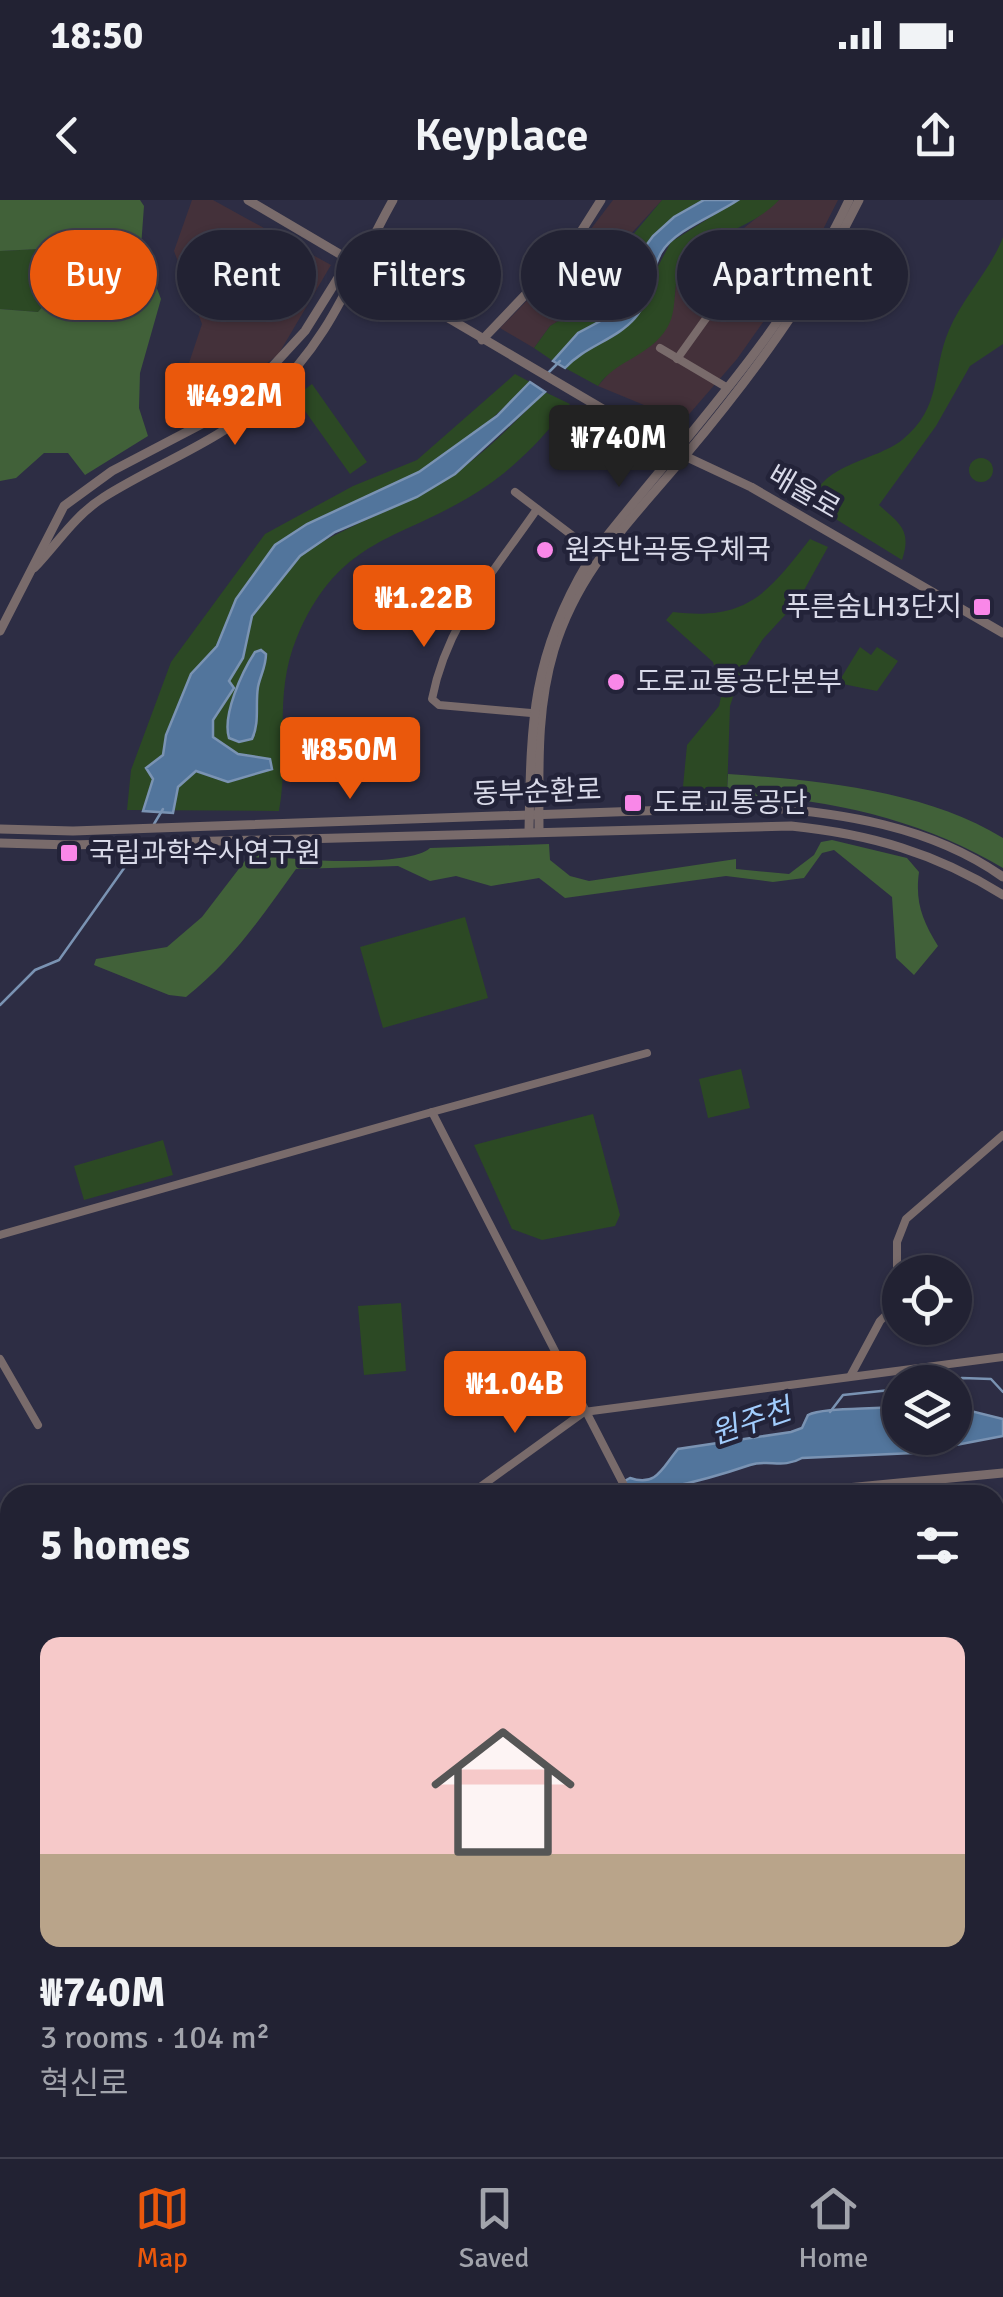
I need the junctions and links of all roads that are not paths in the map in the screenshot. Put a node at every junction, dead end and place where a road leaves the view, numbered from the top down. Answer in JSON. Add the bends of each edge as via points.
{"nodes":[{"id":1,"x":248,"y":200,"type":"edge"},
{"id":2,"x":393,"y":200,"type":"edge"},
{"id":3,"x":601,"y":200,"type":"edge"},
{"id":4,"x":849,"y":200,"type":"edge"},
{"id":5,"x":858,"y":200,"type":"edge"},
{"id":6,"x":376,"y":230,"type":"edge"},
{"id":7,"x":837,"y":230,"type":"edge"},
{"id":8,"x":841,"y":230,"type":"edge"},
{"id":9,"x":336,"y":254,"type":"edge"},
{"id":10,"x":336,"y":281,"type":"edge"},
{"id":11,"x":336,"y":315,"type":"edge"},
{"id":12,"x":448,"y":320,"type":"edge"},
{"id":13,"x":705,"y":320,"type":"edge"},
{"id":14,"x":782,"y":320,"type":"edge"},
{"id":15,"x":789,"y":320,"type":"edge"},
{"id":16,"x":482,"y":340,"type":"junction"},
{"id":17,"x":660,"y":348,"type":"dead end"},
{"id":18,"x":678,"y":358,"type":"junction"},
{"id":19,"x":726,"y":387,"type":"junction"},
{"id":20,"x":679,"y":454,"type":"junction"},
{"id":21,"x":515,"y":492,"type":"dead end"},
{"id":22,"x":537,"y":508,"type":"junction"},
{"id":23,"x":596,"y":554,"type":"junction"},
{"id":24,"x":34,"y":568,"type":"junction"},
{"id":25,"x":0,"y":630,"type":"edge"},
{"id":26,"x":1003,"y":632,"type":"edge"},
{"id":27,"x":532,"y":713,"type":"junction"},
{"id":28,"x":534,"y":815,"type":"junction"},
{"id":29,"x":0,"y":828,"type":"edge"},
{"id":30,"x":534,"y":831,"type":"junction"},
{"id":31,"x":0,"y":843,"type":"edge"},
{"id":32,"x":1003,"y":877,"type":"edge"},
{"id":33,"x":1003,"y":895,"type":"edge"},
{"id":34,"x":647,"y":1052,"type":"dead end"},
{"id":35,"x":432,"y":1112,"type":"junction"},
{"id":36,"x":1003,"y":1135,"type":"edge"},
{"id":37,"x":0,"y":1235,"type":"edge"},
{"id":38,"x":1003,"y":1357,"type":"edge"},
{"id":39,"x":0,"y":1359,"type":"edge"},
{"id":40,"x":851,"y":1375,"type":"junction"},
{"id":41,"x":586,"y":1417,"type":"junction"},
{"id":42,"x":38,"y":1425,"type":"dead end"},
{"id":43,"x":1003,"y":1473,"type":"edge"},
{"id":44,"x":484,"y":1485,"type":"edge"},
{"id":45,"x":623,"y":1485,"type":"edge"},
{"id":46,"x":883,"y":1485,"type":"edge"}],
"edges":[{"from":1,"to":9,"type":"street"},
{"from":2,"to":6,"type":"street"},
{"from":3,"to":16,"type":"street","via":[[572,246]]},
{"from":4,"to":7,"type":"street"},
{"from":5,"to":8,"type":"street"},
{"from":10,"to":24,"type":"street","via":[[305,331],[246,395],[64,506]]},
{"from":11,"to":24,"type":"street","via":[[267,398],[225,432],[102,498]]},
{"from":12,"to":16,"type":"street"},
{"from":13,"to":18,"type":"street"},
{"from":14,"to":19,"type":"street"},
{"from":15,"to":20,"type":"street"},
{"from":16,"to":20,"type":"street","name":"배울로"},
{"from":17,"to":18,"type":"street"},
{"from":18,"to":19,"type":"street"},
{"from":19,"to":20,"type":"street"},
{"from":20,"to":23,"type":"street"},
{"from":20,"to":26,"type":"street","name":"배울로","via":[[751,486]]},
{"from":21,"to":22,"type":"street"},
{"from":22,"to":23,"type":"street"},
{"from":22,"to":27,"type":"street","via":[[453,628],[432,699],[438,705]]},
{"from":23,"to":27,"type":"street","via":[[565,600]]},
{"from":23,"to":28,"type":"street","via":[[546,686]]},
{"from":24,"to":25,"type":"street"},
{"from":27,"to":28,"type":"street"},
{"from":28,"to":29,"type":"street","name":"동부순환로"},
{"from":28,"to":30,"type":"street"},
{"from":28,"to":32,"type":"street","name":"동부순환로","via":[[754,807],[825,814],[918,835]]},
{"from":30,"to":31,"type":"street","name":"동부순환로"},
{"from":30,"to":33,"type":"street","name":"동부순환로","via":[[752,824],[825,829],[925,852]]},
{"from":34,"to":35,"type":"street"},
{"from":35,"to":37,"type":"street"},
{"from":35,"to":41,"type":"street"},
{"from":36,"to":40,"type":"street","via":[[906,1220],[896,1242],[897,1304],[880,1321]]},
{"from":38,"to":40,"type":"street"},
{"from":39,"to":42,"type":"street"},
{"from":40,"to":41,"type":"street"},
{"from":41,"to":44,"type":"street"},
{"from":41,"to":45,"type":"street"},
{"from":43,"to":46,"type":"street"}]}
